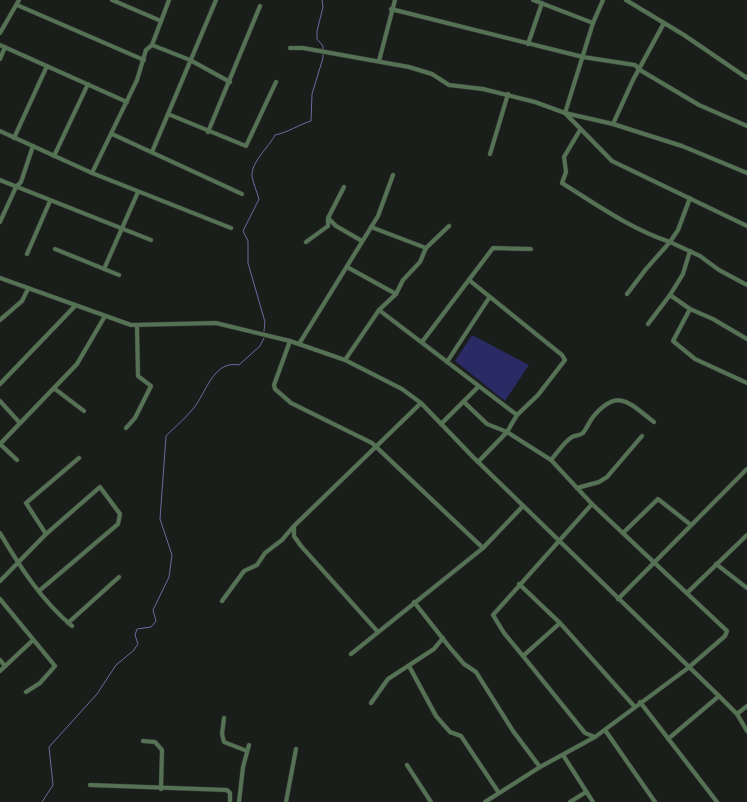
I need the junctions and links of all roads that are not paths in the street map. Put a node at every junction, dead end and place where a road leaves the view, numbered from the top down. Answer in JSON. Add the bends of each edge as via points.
{"nodes":[{"id":1,"x":18,"y":0,"type":"edge"},
{"id":2,"x":112,"y":0,"type":"edge"},
{"id":3,"x":169,"y":0,"type":"edge"},
{"id":4,"x":216,"y":0,"type":"edge"},
{"id":5,"x":394,"y":0,"type":"edge"},
{"id":6,"x":533,"y":0,"type":"edge"},
{"id":7,"x":603,"y":0,"type":"edge"},
{"id":8,"x":626,"y":0,"type":"edge"},
{"id":9,"x":123,"y":2,"type":"edge"},
{"id":10,"x":542,"y":3,"type":"junction"},
{"id":11,"x":17,"y":5,"type":"junction"},
{"id":12,"x":260,"y":6,"type":"dead end"},
{"id":13,"x":391,"y":9,"type":"junction"},
{"id":14,"x":160,"y":21,"type":"junction"},
{"id":15,"x":593,"y":23,"type":"junction"},
{"id":16,"x":664,"y":23,"type":"junction"},
{"id":17,"x":0,"y":33,"type":"edge"},
{"id":18,"x":528,"y":44,"type":"junction"},
{"id":19,"x":0,"y":45,"type":"edge"},
{"id":20,"x":152,"y":45,"type":"junction"},
{"id":21,"x":5,"y":47,"type":"junction"},
{"id":22,"x":290,"y":48,"type":"dead end"},
{"id":23,"x":583,"y":57,"type":"junction"},
{"id":24,"x":0,"y":59,"type":"edge"},
{"id":25,"x":144,"y":60,"type":"junction"},
{"id":26,"x":190,"y":60,"type":"junction"},
{"id":27,"x":379,"y":62,"type":"junction"},
{"id":28,"x":47,"y":66,"type":"junction"},
{"id":29,"x":640,"y":70,"type":"junction"},
{"id":30,"x":747,"y":78,"type":"edge"},
{"id":31,"x":230,"y":82,"type":"junction"},
{"id":32,"x":276,"y":82,"type":"dead end"},
{"id":33,"x":88,"y":84,"type":"junction"},
{"id":34,"x":508,"y":94,"type":"junction"},
{"id":35,"x":127,"y":102,"type":"junction"},
{"id":36,"x":565,"y":112,"type":"junction"},
{"id":37,"x":168,"y":114,"type":"junction"},
{"id":38,"x":613,"y":124,"type":"junction"},
{"id":39,"x":747,"y":126,"type":"edge"},
{"id":40,"x":580,"y":130,"type":"junction"},
{"id":41,"x":0,"y":131,"type":"edge"},
{"id":42,"x":208,"y":132,"type":"junction"},
{"id":43,"x":112,"y":134,"type":"junction"},
{"id":44,"x":14,"y":138,"type":"junction"},
{"id":45,"x":33,"y":146,"type":"junction"},
{"id":46,"x":152,"y":152,"type":"junction"},
{"id":47,"x":490,"y":154,"type":"dead end"},
{"id":48,"x":54,"y":156,"type":"junction"},
{"id":49,"x":92,"y":173,"type":"junction"},
{"id":50,"x":747,"y":173,"type":"edge"},
{"id":51,"x":393,"y":175,"type":"dead end"},
{"id":52,"x":0,"y":180,"type":"edge"},
{"id":53,"x":16,"y":187,"type":"junction"},
{"id":54,"x":344,"y":188,"type":"dead end"},
{"id":55,"x":138,"y":192,"type":"junction"},
{"id":56,"x":242,"y":194,"type":"dead end"},
{"id":57,"x":690,"y":198,"type":"junction"},
{"id":58,"x":50,"y":201,"type":"junction"},
{"id":59,"x":328,"y":218,"type":"junction"},
{"id":60,"x":0,"y":222,"type":"edge"},
{"id":61,"x":449,"y":226,"type":"dead end"},
{"id":62,"x":747,"y":226,"type":"edge"},
{"id":63,"x":371,"y":227,"type":"junction"},
{"id":64,"x":231,"y":228,"type":"dead end"},
{"id":65,"x":123,"y":229,"type":"junction"},
{"id":66,"x":151,"y":240,"type":"dead end"},
{"id":67,"x":362,"y":241,"type":"junction"},
{"id":68,"x":306,"y":242,"type":"dead end"},
{"id":69,"x":670,"y":242,"type":"junction"},
{"id":70,"x":426,"y":248,"type":"junction"},
{"id":71,"x":530,"y":248,"type":"dead end"},
{"id":72,"x":55,"y":249,"type":"dead end"},
{"id":73,"x":690,"y":250,"type":"junction"},
{"id":74,"x":27,"y":254,"type":"dead end"},
{"id":75,"x":347,"y":267,"type":"junction"},
{"id":76,"x":104,"y":269,"type":"junction"},
{"id":77,"x":119,"y":275,"type":"dead end"},
{"id":78,"x":0,"y":278,"type":"edge"},
{"id":79,"x":469,"y":280,"type":"junction"},
{"id":80,"x":747,"y":285,"type":"edge"},
{"id":81,"x":28,"y":289,"type":"junction"},
{"id":82,"x":396,"y":294,"type":"junction"},
{"id":83,"x":627,"y":294,"type":"dead end"},
{"id":84,"x":670,"y":295,"type":"junction"},
{"id":85,"x":489,"y":298,"type":"junction"},
{"id":86,"x":75,"y":306,"type":"junction"},
{"id":87,"x":690,"y":309,"type":"junction"},
{"id":88,"x":379,"y":310,"type":"junction"},
{"id":89,"x":105,"y":316,"type":"junction"},
{"id":90,"x":0,"y":320,"type":"edge"},
{"id":91,"x":648,"y":324,"type":"dead end"},
{"id":92,"x":137,"y":326,"type":"junction"},
{"id":93,"x":747,"y":339,"type":"edge"},
{"id":94,"x":290,"y":341,"type":"junction"},
{"id":95,"x":422,"y":342,"type":"junction"},
{"id":96,"x":299,"y":344,"type":"junction"},
{"id":97,"x":345,"y":360,"type":"junction"},
{"id":98,"x":447,"y":362,"type":"junction"},
{"id":99,"x":747,"y":383,"type":"edge"},
{"id":100,"x":0,"y":384,"type":"edge"},
{"id":101,"x":478,"y":387,"type":"junction"},
{"id":102,"x":55,"y":389,"type":"junction"},
{"id":103,"x":0,"y":401,"type":"edge"},
{"id":104,"x":464,"y":402,"type":"junction"},
{"id":105,"x":421,"y":403,"type":"junction"},
{"id":106,"x":84,"y":411,"type":"dead end"},
{"id":107,"x":517,"y":415,"type":"junction"},
{"id":108,"x":654,"y":422,"type":"dead end"},
{"id":109,"x":20,"y":423,"type":"junction"},
{"id":110,"x":441,"y":424,"type":"junction"},
{"id":111,"x":126,"y":428,"type":"dead end"},
{"id":112,"x":508,"y":432,"type":"junction"},
{"id":113,"x":642,"y":436,"type":"dead end"},
{"id":114,"x":0,"y":444,"type":"edge"},
{"id":115,"x":376,"y":446,"type":"junction"},
{"id":116,"x":79,"y":458,"type":"dead end"},
{"id":117,"x":16,"y":460,"type":"dead end"},
{"id":118,"x":551,"y":460,"type":"junction"},
{"id":119,"x":478,"y":462,"type":"junction"},
{"id":120,"x":747,"y":469,"type":"edge"},
{"id":121,"x":577,"y":488,"type":"junction"},
{"id":122,"x":592,"y":504,"type":"junction"},
{"id":123,"x":523,"y":506,"type":"junction"},
{"id":124,"x":691,"y":525,"type":"junction"},
{"id":125,"x":294,"y":526,"type":"junction"},
{"id":126,"x":623,"y":533,"type":"junction"},
{"id":127,"x":0,"y":534,"type":"edge"},
{"id":128,"x":46,"y":534,"type":"junction"},
{"id":129,"x":287,"y":534,"type":"junction"},
{"id":130,"x":747,"y":535,"type":"edge"},
{"id":131,"x":294,"y":536,"type":"junction"},
{"id":132,"x":560,"y":542,"type":"junction"},
{"id":133,"x":482,"y":548,"type":"junction"},
{"id":134,"x":655,"y":562,"type":"junction"},
{"id":135,"x":18,"y":564,"type":"junction"},
{"id":136,"x":716,"y":564,"type":"junction"},
{"id":137,"x":118,"y":577,"type":"dead end"},
{"id":138,"x":0,"y":581,"type":"edge"},
{"id":139,"x":519,"y":584,"type":"junction"},
{"id":140,"x":747,"y":588,"type":"edge"},
{"id":141,"x":39,"y":592,"type":"junction"},
{"id":142,"x":688,"y":592,"type":"junction"},
{"id":143,"x":0,"y":599,"type":"edge"},
{"id":144,"x":618,"y":599,"type":"junction"},
{"id":145,"x":222,"y":601,"type":"dead end"},
{"id":146,"x":414,"y":602,"type":"junction"},
{"id":147,"x":68,"y":623,"type":"junction"},
{"id":148,"x":560,"y":624,"type":"junction"},
{"id":149,"x":72,"y":626,"type":"dead end"},
{"id":150,"x":378,"y":632,"type":"junction"},
{"id":151,"x":443,"y":638,"type":"junction"},
{"id":152,"x":32,"y":640,"type":"junction"},
{"id":153,"x":350,"y":654,"type":"dead end"},
{"id":154,"x":523,"y":656,"type":"junction"},
{"id":155,"x":0,"y":660,"type":"edge"},
{"id":156,"x":5,"y":666,"type":"junction"},
{"id":157,"x":409,"y":666,"type":"junction"},
{"id":158,"x":688,"y":668,"type":"junction"},
{"id":159,"x":0,"y":671,"type":"edge"},
{"id":160,"x":26,"y":692,"type":"dead end"},
{"id":161,"x":719,"y":696,"type":"junction"},
{"id":162,"x":640,"y":702,"type":"junction"},
{"id":163,"x":372,"y":703,"type":"dead end"},
{"id":164,"x":634,"y":706,"type":"junction"},
{"id":165,"x":747,"y":706,"type":"edge"},
{"id":166,"x":737,"y":714,"type":"junction"},
{"id":167,"x":224,"y":718,"type":"dead end"},
{"id":168,"x":605,"y":730,"type":"junction"},
{"id":169,"x":747,"y":731,"type":"edge"},
{"id":170,"x":585,"y":733,"type":"junction"},
{"id":171,"x":595,"y":736,"type":"junction"},
{"id":172,"x":668,"y":739,"type":"junction"},
{"id":173,"x":143,"y":741,"type":"dead end"},
{"id":174,"x":249,"y":744,"type":"dead end"},
{"id":175,"x":580,"y":746,"type":"junction"},
{"id":176,"x":296,"y":749,"type":"dead end"},
{"id":177,"x":246,"y":750,"type":"junction"},
{"id":178,"x":563,"y":756,"type":"junction"},
{"id":179,"x":407,"y":765,"type":"dead end"},
{"id":180,"x":540,"y":767,"type":"junction"},
{"id":181,"x":90,"y":785,"type":"dead end"},
{"id":182,"x":161,"y":789,"type":"junction"},
{"id":183,"x":586,"y":792,"type":"junction"},
{"id":184,"x":499,"y":793,"type":"junction"},
{"id":185,"x":230,"y":802,"type":"edge"},
{"id":186,"x":239,"y":802,"type":"edge"},
{"id":187,"x":286,"y":802,"type":"edge"},
{"id":188,"x":430,"y":802,"type":"edge"},
{"id":189,"x":485,"y":802,"type":"edge"},
{"id":190,"x":570,"y":802,"type":"edge"},
{"id":191,"x":593,"y":802,"type":"edge"},
{"id":192,"x":655,"y":802,"type":"edge"},
{"id":193,"x":716,"y":802,"type":"edge"}],
"edges":[{"from":1,"to":11,"type":"street"},
{"from":2,"to":9,"type":"street"},
{"from":3,"to":14,"type":"street"},
{"from":4,"to":26,"type":"street"},
{"from":5,"to":13,"type":"street"},
{"from":6,"to":10,"type":"street"},
{"from":7,"to":15,"type":"street"},
{"from":8,"to":16,"type":"street"},
{"from":9,"to":14,"type":"street"},
{"from":10,"to":15,"type":"street"},
{"from":10,"to":18,"type":"street"},
{"from":11,"to":17,"type":"street"},
{"from":11,"to":25,"type":"street"},
{"from":12,"to":31,"type":"street"},
{"from":13,"to":18,"type":"street"},
{"from":13,"to":27,"type":"street"},
{"from":14,"to":20,"type":"street"},
{"from":15,"to":23,"type":"street"},
{"from":16,"to":29,"type":"street"},
{"from":16,"to":30,"type":"street"},
{"from":18,"to":23,"type":"street"},
{"from":19,"to":21,"type":"street"},
{"from":20,"to":25,"type":"street","via":[[146,50]]},
{"from":20,"to":26,"type":"street"},
{"from":21,"to":24,"type":"street"},
{"from":21,"to":28,"type":"street"},
{"from":22,"to":27,"type":"street"},
{"from":23,"to":29,"type":"street","via":[[629,63]]},
{"from":23,"to":36,"type":"street"},
{"from":25,"to":35,"type":"street"},
{"from":26,"to":31,"type":"street"},
{"from":26,"to":37,"type":"street"},
{"from":27,"to":34,"type":"street","via":[[432,74],[453,86]]},
{"from":28,"to":33,"type":"street"},
{"from":28,"to":44,"type":"street"},
{"from":29,"to":38,"type":"street"},
{"from":29,"to":39,"type":"street","via":[[699,106]]},
{"from":31,"to":42,"type":"street"},
{"from":32,"to":42,"type":"street","via":[[247,145]]},
{"from":33,"to":35,"type":"street"},
{"from":33,"to":48,"type":"street"},
{"from":34,"to":36,"type":"street"},
{"from":34,"to":47,"type":"street"},
{"from":35,"to":43,"type":"street"},
{"from":36,"to":38,"type":"street"},
{"from":36,"to":40,"type":"street"},
{"from":37,"to":42,"type":"street"},
{"from":37,"to":46,"type":"street"},
{"from":38,"to":50,"type":"street","via":[[688,148]]},
{"from":40,"to":57,"type":"street","via":[[612,160]]},
{"from":40,"to":69,"type":"street","via":[[564,157],[566,172],[562,183],[624,222]]},
{"from":41,"to":44,"type":"street"},
{"from":43,"to":46,"type":"street"},
{"from":43,"to":49,"type":"street"},
{"from":44,"to":45,"type":"street"},
{"from":45,"to":48,"type":"street"},
{"from":45,"to":53,"type":"street","via":[[21,182]]},
{"from":46,"to":56,"type":"street"},
{"from":48,"to":49,"type":"street"},
{"from":49,"to":55,"type":"street"},
{"from":51,"to":63,"type":"street","via":[[381,210]]},
{"from":52,"to":53,"type":"street"},
{"from":53,"to":58,"type":"street"},
{"from":53,"to":60,"type":"street"},
{"from":54,"to":59,"type":"street"},
{"from":55,"to":64,"type":"street"},
{"from":55,"to":65,"type":"street"},
{"from":57,"to":62,"type":"street"},
{"from":57,"to":69,"type":"street"},
{"from":58,"to":65,"type":"street"},
{"from":58,"to":74,"type":"street"},
{"from":59,"to":67,"type":"street"},
{"from":59,"to":68,"type":"street","via":[[328,226]]},
{"from":61,"to":70,"type":"street"},
{"from":63,"to":67,"type":"street"},
{"from":63,"to":70,"type":"street"},
{"from":65,"to":66,"type":"street"},
{"from":65,"to":76,"type":"street"},
{"from":67,"to":75,"type":"street"},
{"from":69,"to":73,"type":"street"},
{"from":69,"to":83,"type":"street"},
{"from":70,"to":82,"type":"street","via":[[420,262],[403,280]]},
{"from":71,"to":79,"type":"street","via":[[494,248]]},
{"from":72,"to":76,"type":"street"},
{"from":73,"to":80,"type":"street"},
{"from":73,"to":84,"type":"street","via":[[683,274]]},
{"from":75,"to":82,"type":"street"},
{"from":75,"to":96,"type":"street"},
{"from":76,"to":77,"type":"street"},
{"from":78,"to":81,"type":"street"},
{"from":79,"to":85,"type":"street"},
{"from":79,"to":95,"type":"street"},
{"from":81,"to":86,"type":"street"},
{"from":81,"to":90,"type":"street","via":[[22,301]]},
{"from":82,"to":88,"type":"street"},
{"from":84,"to":87,"type":"street"},
{"from":84,"to":91,"type":"street"},
{"from":85,"to":98,"type":"street"},
{"from":85,"to":107,"type":"street","via":[[566,360]]},
{"from":86,"to":89,"type":"street"},
{"from":86,"to":100,"type":"street"},
{"from":87,"to":93,"type":"street"},
{"from":87,"to":99,"type":"street","via":[[672,341],[674,344],[695,359]]},
{"from":88,"to":95,"type":"street"},
{"from":88,"to":97,"type":"street"},
{"from":89,"to":92,"type":"street"},
{"from":89,"to":102,"type":"street","via":[[77,364]]},
{"from":92,"to":94,"type":"street","via":[[216,323]]},
{"from":92,"to":111,"type":"street","via":[[138,376],[151,386],[135,418]]},
{"from":94,"to":96,"type":"street"},
{"from":94,"to":115,"type":"street","via":[[275,389],[291,403],[360,435]]},
{"from":95,"to":98,"type":"street"},
{"from":96,"to":97,"type":"street"},
{"from":97,"to":105,"type":"street","via":[[402,389]]},
{"from":98,"to":101,"type":"street"},
{"from":101,"to":104,"type":"street"},
{"from":101,"to":107,"type":"street"},
{"from":102,"to":106,"type":"street"},
{"from":102,"to":109,"type":"street"},
{"from":103,"to":109,"type":"street"},
{"from":104,"to":110,"type":"street"},
{"from":104,"to":112,"type":"street","via":[[487,424]]},
{"from":105,"to":110,"type":"street"},
{"from":105,"to":115,"type":"street"},
{"from":107,"to":112,"type":"street"},
{"from":108,"to":118,"type":"street","via":[[626,403],[610,400],[584,432],[571,438]]},
{"from":109,"to":114,"type":"street"},
{"from":110,"to":119,"type":"street"},
{"from":112,"to":118,"type":"street"},
{"from":112,"to":119,"type":"street"},
{"from":113,"to":121,"type":"street","via":[[607,477]]},
{"from":114,"to":117,"type":"street"},
{"from":115,"to":125,"type":"street"},
{"from":115,"to":133,"type":"street"},
{"from":116,"to":128,"type":"street","via":[[26,503]]},
{"from":118,"to":121,"type":"street"},
{"from":119,"to":123,"type":"street"},
{"from":120,"to":124,"type":"street"},
{"from":121,"to":122,"type":"street"},
{"from":122,"to":126,"type":"street"},
{"from":122,"to":132,"type":"street"},
{"from":123,"to":132,"type":"street"},
{"from":123,"to":133,"type":"street"},
{"from":124,"to":126,"type":"street","via":[[658,499]]},
{"from":124,"to":134,"type":"street"},
{"from":125,"to":129,"type":"street"},
{"from":125,"to":131,"type":"street"},
{"from":126,"to":134,"type":"street"},
{"from":127,"to":135,"type":"street"},
{"from":128,"to":135,"type":"street"},
{"from":128,"to":141,"type":"street","via":[[98,487],[120,514],[118,524]]},
{"from":129,"to":131,"type":"street"},
{"from":129,"to":145,"type":"street","via":[[265,553],[257,565],[244,571]]},
{"from":130,"to":136,"type":"street"},
{"from":131,"to":150,"type":"street"},
{"from":132,"to":139,"type":"street"},
{"from":132,"to":144,"type":"street"},
{"from":133,"to":146,"type":"street"},
{"from":134,"to":142,"type":"street"},
{"from":134,"to":144,"type":"street"},
{"from":135,"to":138,"type":"street"},
{"from":135,"to":141,"type":"street"},
{"from":136,"to":140,"type":"street"},
{"from":136,"to":142,"type":"street"},
{"from":137,"to":147,"type":"street"},
{"from":139,"to":148,"type":"street"},
{"from":139,"to":154,"type":"street","via":[[493,615]]},
{"from":141,"to":147,"type":"street"},
{"from":142,"to":158,"type":"street","via":[[727,631]]},
{"from":143,"to":152,"type":"street"},
{"from":144,"to":158,"type":"street"},
{"from":146,"to":150,"type":"street"},
{"from":146,"to":151,"type":"street"},
{"from":147,"to":149,"type":"street"},
{"from":148,"to":154,"type":"street"},
{"from":148,"to":164,"type":"street"},
{"from":150,"to":153,"type":"street"},
{"from":151,"to":157,"type":"street","via":[[434,649]]},
{"from":151,"to":180,"type":"street","via":[[464,664],[476,672]]},
{"from":152,"to":156,"type":"street"},
{"from":152,"to":160,"type":"street","via":[[55,668]]},
{"from":154,"to":170,"type":"street"},
{"from":155,"to":156,"type":"street"},
{"from":156,"to":159,"type":"street"},
{"from":157,"to":163,"type":"street","via":[[384,682]]},
{"from":157,"to":184,"type":"street","via":[[436,716],[450,732],[461,736]]},
{"from":158,"to":161,"type":"street"},
{"from":158,"to":162,"type":"street"},
{"from":161,"to":166,"type":"street"},
{"from":161,"to":172,"type":"street"},
{"from":162,"to":164,"type":"street"},
{"from":162,"to":172,"type":"street"},
{"from":164,"to":168,"type":"street"},
{"from":165,"to":166,"type":"street"},
{"from":166,"to":169,"type":"street"},
{"from":167,"to":177,"type":"street","via":[[224,742]]},
{"from":168,"to":171,"type":"street"},
{"from":168,"to":192,"type":"street"},
{"from":170,"to":171,"type":"street"},
{"from":170,"to":175,"type":"street"},
{"from":171,"to":175,"type":"street"},
{"from":172,"to":193,"type":"street"},
{"from":173,"to":182,"type":"street","via":[[155,742],[162,750]]},
{"from":174,"to":177,"type":"street"},
{"from":175,"to":178,"type":"street"},
{"from":176,"to":187,"type":"street"},
{"from":177,"to":186,"type":"street"},
{"from":178,"to":180,"type":"street"},
{"from":178,"to":183,"type":"street"},
{"from":179,"to":188,"type":"street"},
{"from":180,"to":184,"type":"street"},
{"from":181,"to":182,"type":"street"},
{"from":182,"to":185,"type":"street","via":[[227,790]]},
{"from":183,"to":190,"type":"street"},
{"from":183,"to":191,"type":"street"},
{"from":184,"to":189,"type":"street"}]}
